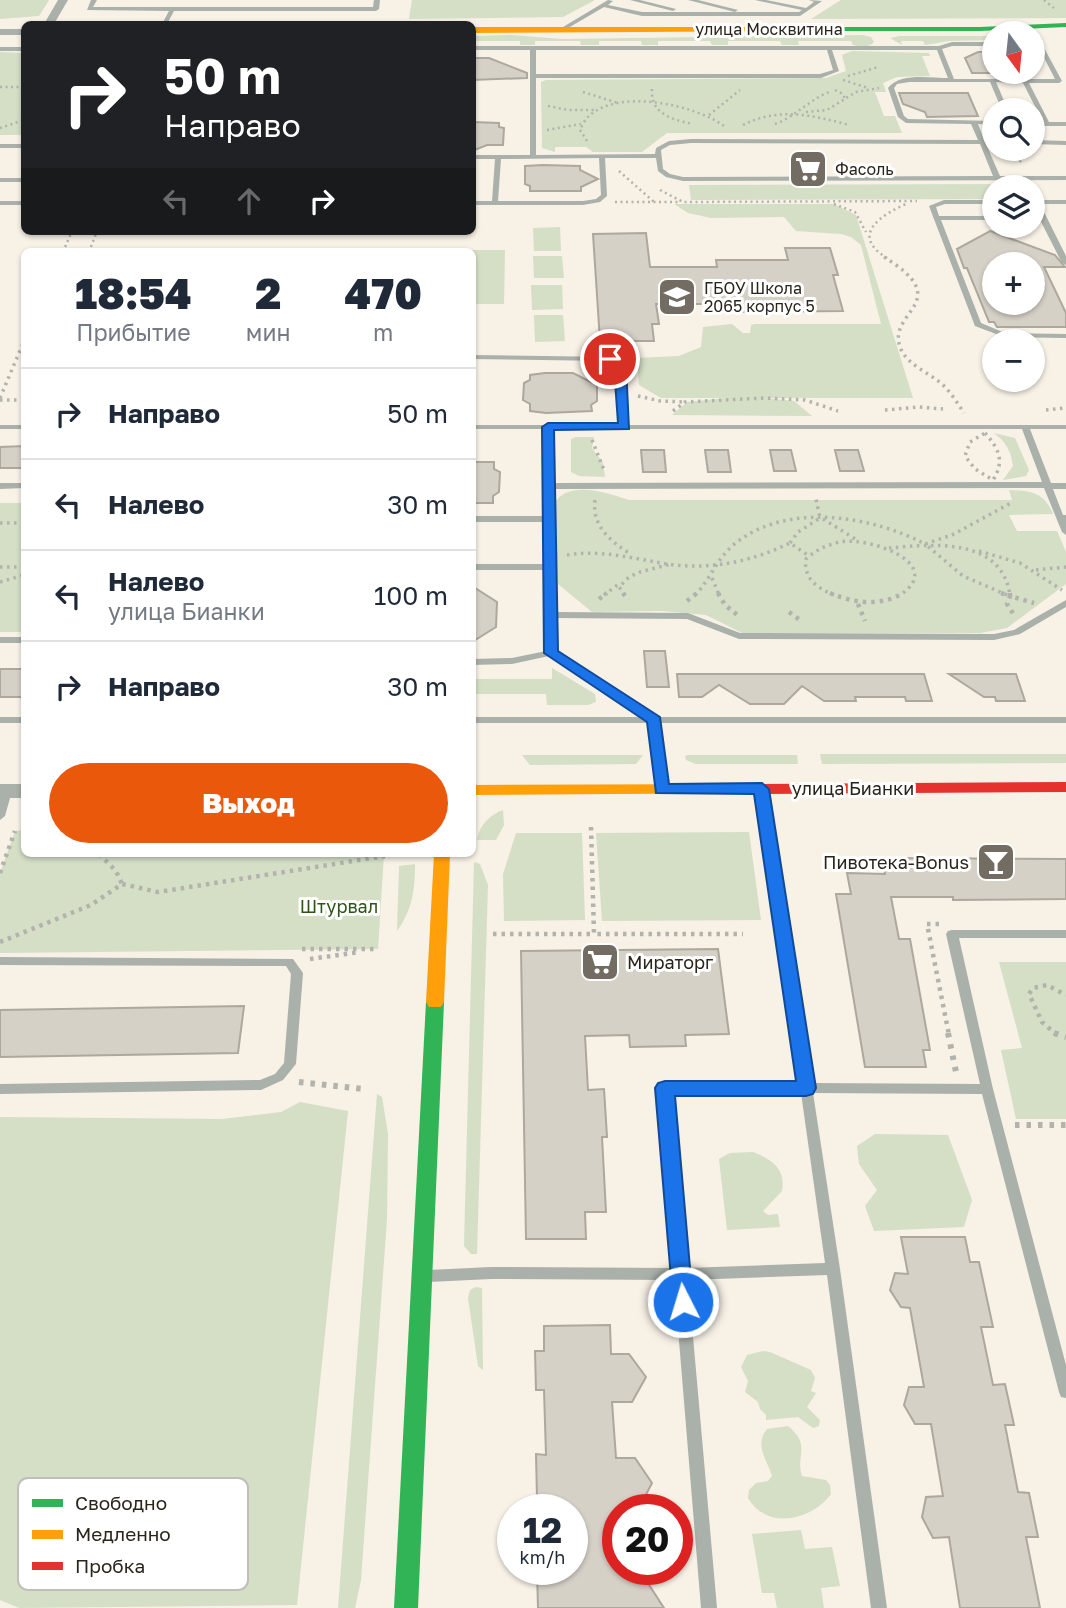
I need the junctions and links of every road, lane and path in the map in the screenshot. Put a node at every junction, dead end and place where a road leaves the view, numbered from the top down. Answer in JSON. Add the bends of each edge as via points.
{"nodes":[{"id":1,"x":63,"y":0,"type":"edge"},
{"id":2,"x":94,"y":0,"type":"edge"},
{"id":3,"x":377,"y":0,"type":"edge"},
{"id":4,"x":612,"y":0,"type":"edge"},
{"id":5,"x":633,"y":0,"type":"edge"},
{"id":6,"x":691,"y":0,"type":"edge"},
{"id":7,"x":758,"y":0,"type":"edge"},
{"id":8,"x":812,"y":0,"type":"edge"},
{"id":9,"x":603,"y":5,"type":"junction"},
{"id":10,"x":172,"y":9,"type":"junction"},
{"id":11,"x":807,"y":10,"type":"junction"},
{"id":12,"x":693,"y":14,"type":"junction"},
{"id":13,"x":755,"y":14,"type":"junction"},
{"id":14,"x":51,"y":21,"type":"edge"},
{"id":15,"x":166,"y":21,"type":"edge"},
{"id":16,"x":1066,"y":26,"type":"edge"},
{"id":17,"x":875,"y":28,"type":"junction"},
{"id":18,"x":476,"y":30,"type":"edge"},
{"id":19,"x":561,"y":30,"type":"junction"},
{"id":20,"x":0,"y":32,"type":"edge"},
{"id":21,"x":21,"y":32,"type":"edge"},
{"id":22,"x":982,"y":44,"type":"edge"},
{"id":23,"x":21,"y":48,"type":"edge"},
{"id":24,"x":476,"y":48,"type":"edge"},
{"id":25,"x":533,"y":48,"type":"junction"},
{"id":26,"x":829,"y":48,"type":"junction"},
{"id":27,"x":883,"y":48,"type":"junction"},
{"id":28,"x":939,"y":48,"type":"junction"},
{"id":29,"x":0,"y":49,"type":"edge"},
{"id":30,"x":1045,"y":53,"type":"edge"},
{"id":31,"x":878,"y":67,"type":"dead end"},
{"id":32,"x":533,"y":76,"type":"junction"},
{"id":33,"x":577,"y":76,"type":"junction"},
{"id":34,"x":662,"y":76,"type":"junction"},
{"id":35,"x":952,"y":80,"type":"junction"},
{"id":36,"x":982,"y":80,"type":"edge"},
{"id":37,"x":1045,"y":80,"type":"edge"},
{"id":38,"x":1063,"y":80,"type":"edge"},
{"id":39,"x":1027,"y":84,"type":"edge"},
{"id":40,"x":746,"y":86,"type":"dead end"},
{"id":41,"x":0,"y":87,"type":"edge"},
{"id":42,"x":21,"y":87,"type":"edge"},
{"id":43,"x":880,"y":88,"type":"dead end"},
{"id":44,"x":872,"y":89,"type":"junction"},
{"id":45,"x":835,"y":90,"type":"dead end"},
{"id":46,"x":845,"y":99,"type":"junction"},
{"id":47,"x":533,"y":102,"type":"junction"},
{"id":48,"x":652,"y":103,"type":"junction"},
{"id":49,"x":620,"y":104,"type":"junction"},
{"id":50,"x":599,"y":110,"type":"junction"},
{"id":51,"x":800,"y":112,"type":"junction"},
{"id":52,"x":709,"y":115,"type":"junction"},
{"id":53,"x":21,"y":121,"type":"edge"},
{"id":54,"x":974,"y":123,"type":"junction"},
{"id":55,"x":982,"y":123,"type":"edge"},
{"id":56,"x":581,"y":124,"type":"junction"},
{"id":57,"x":697,"y":124,"type":"dead end"},
{"id":58,"x":1047,"y":124,"type":"joint"},
{"id":59,"x":1066,"y":124,"type":"edge"},
{"id":60,"x":765,"y":125,"type":"dead end"},
{"id":61,"x":849,"y":125,"type":"dead end"},
{"id":62,"x":717,"y":126,"type":"dead end"},
{"id":63,"x":754,"y":126,"type":"dead end"},
{"id":64,"x":724,"y":127,"type":"junction"},
{"id":65,"x":733,"y":127,"type":"dead end"},
{"id":66,"x":0,"y":128,"type":"edge"},
{"id":67,"x":533,"y":131,"type":"junction"},
{"id":68,"x":982,"y":142,"type":"joint"},
{"id":69,"x":1045,"y":142,"type":"edge"},
{"id":70,"x":1066,"y":143,"type":"edge"},
{"id":71,"x":0,"y":146,"type":"edge"},
{"id":72,"x":21,"y":146,"type":"edge"},
{"id":73,"x":603,"y":156,"type":"junction"},
{"id":74,"x":658,"y":156,"type":"junction"},
{"id":75,"x":476,"y":157,"type":"edge"},
{"id":76,"x":498,"y":157,"type":"junction"},
{"id":77,"x":533,"y":157,"type":"junction"},
{"id":78,"x":663,"y":174,"type":"junction"},
{"id":79,"x":982,"y":178,"type":"edge"},
{"id":80,"x":1045,"y":178,"type":"edge"},
{"id":81,"x":1066,"y":178,"type":"edge"},
{"id":82,"x":0,"y":180,"type":"edge"},
{"id":83,"x":21,"y":180,"type":"edge"},
{"id":84,"x":922,"y":201,"type":"dead end"},
{"id":85,"x":593,"y":202,"type":"junction"},
{"id":86,"x":655,"y":202,"type":"junction"},
{"id":87,"x":683,"y":202,"type":"junction"},
{"id":88,"x":817,"y":202,"type":"junction"},
{"id":89,"x":910,"y":202,"type":"junction"},
{"id":90,"x":982,"y":202,"type":"edge"},
{"id":91,"x":1045,"y":202,"type":"edge"},
{"id":92,"x":1066,"y":202,"type":"edge"},
{"id":93,"x":0,"y":203,"type":"edge"},
{"id":94,"x":21,"y":203,"type":"edge"},
{"id":95,"x":476,"y":203,"type":"edge"},
{"id":96,"x":495,"y":203,"type":"junction"},
{"id":97,"x":936,"y":218,"type":"junction"},
{"id":98,"x":982,"y":218,"type":"edge"},
{"id":99,"x":1045,"y":220,"type":"edge"},
{"id":100,"x":866,"y":233,"type":"junction"},
{"id":101,"x":1066,"y":263,"type":"edge"},
{"id":102,"x":1066,"y":336,"type":"edge"},
{"id":103,"x":21,"y":348,"type":"edge"},
{"id":104,"x":476,"y":357,"type":"edge"},
{"id":105,"x":622,"y":390,"type":"junction"},
{"id":106,"x":0,"y":399,"type":"edge"},
{"id":107,"x":21,"y":400,"type":"edge"},
{"id":108,"x":685,"y":402,"type":"dead end"},
{"id":109,"x":964,"y":414,"type":"dead end"},
{"id":110,"x":1066,"y":426,"type":"edge"},
{"id":111,"x":0,"y":427,"type":"edge"},
{"id":112,"x":21,"y":427,"type":"edge"},
{"id":113,"x":476,"y":427,"type":"edge"},
{"id":114,"x":548,"y":427,"type":"junction"},
{"id":115,"x":625,"y":427,"type":"junction"},
{"id":116,"x":1025,"y":427,"type":"junction"},
{"id":117,"x":597,"y":433,"type":"dead end"},
{"id":118,"x":985,"y":433,"type":"joint"},
{"id":119,"x":813,"y":485,"type":"junction"},
{"id":120,"x":0,"y":486,"type":"edge"},
{"id":121,"x":21,"y":486,"type":"edge"},
{"id":122,"x":549,"y":486,"type":"junction"},
{"id":123,"x":602,"y":486,"type":"junction"},
{"id":124,"x":1048,"y":486,"type":"junction"},
{"id":125,"x":1066,"y":486,"type":"edge"},
{"id":126,"x":820,"y":518,"type":"junction"},
{"id":127,"x":1063,"y":518,"type":"edge"},
{"id":128,"x":476,"y":519,"type":"edge"},
{"id":129,"x":550,"y":519,"type":"junction"},
{"id":130,"x":0,"y":523,"type":"edge"},
{"id":131,"x":21,"y":523,"type":"edge"},
{"id":132,"x":1066,"y":532,"type":"edge"},
{"id":133,"x":857,"y":541,"type":"junction"},
{"id":134,"x":790,"y":543,"type":"junction"},
{"id":135,"x":925,"y":544,"type":"junction"},
{"id":136,"x":884,"y":546,"type":"junction"},
{"id":137,"x":975,"y":550,"type":"junction"},
{"id":138,"x":633,"y":555,"type":"junction"},
{"id":139,"x":808,"y":556,"type":"junction"},
{"id":140,"x":550,"y":564,"type":"junction"},
{"id":141,"x":671,"y":564,"type":"junction"},
{"id":142,"x":717,"y":565,"type":"junction"},
{"id":143,"x":0,"y":566,"type":"edge"},
{"id":144,"x":21,"y":566,"type":"edge"},
{"id":145,"x":1066,"y":566,"type":"edge"},
{"id":146,"x":476,"y":567,"type":"edge"},
{"id":147,"x":1035,"y":570,"type":"junction"},
{"id":148,"x":21,"y":576,"type":"edge"},
{"id":149,"x":712,"y":577,"type":"junction"},
{"id":150,"x":0,"y":582,"type":"edge"},
{"id":151,"x":1066,"y":594,"type":"edge"},
{"id":152,"x":1010,"y":596,"type":"junction"},
{"id":153,"x":633,"y":603,"type":"dead end"},
{"id":154,"x":1066,"y":603,"type":"edge"},
{"id":155,"x":680,"y":604,"type":"dead end"},
{"id":156,"x":551,"y":615,"type":"junction"},
{"id":157,"x":1030,"y":624,"type":"junction"},
{"id":158,"x":760,"y":637,"type":"junction"},
{"id":159,"x":0,"y":640,"type":"edge"},
{"id":160,"x":21,"y":640,"type":"edge"},
{"id":161,"x":551,"y":653,"type":"junction"},
{"id":162,"x":476,"y":662,"type":"edge"},
{"id":163,"x":0,"y":720,"type":"edge"},
{"id":164,"x":21,"y":720,"type":"edge"},
{"id":165,"x":476,"y":720,"type":"edge"},
{"id":166,"x":655,"y":720,"type":"junction"},
{"id":167,"x":1066,"y":720,"type":"edge"},
{"id":168,"x":1066,"y":788,"type":"edge"},
{"id":169,"x":661,"y":789,"type":"junction"},
{"id":170,"x":762,"y":789,"type":"junction"},
{"id":171,"x":476,"y":790,"type":"edge"},
{"id":172,"x":11,"y":791,"type":"edge"},
{"id":173,"x":0,"y":817,"type":"edge"},
{"id":174,"x":591,"y":827,"type":"dead end"},
{"id":175,"x":15,"y":831,"type":"dead end"},
{"id":176,"x":102,"y":857,"type":"edge"},
{"id":177,"x":379,"y":857,"type":"edge"},
{"id":178,"x":442,"y":857,"type":"edge"},
{"id":179,"x":0,"y":873,"type":"edge"},
{"id":180,"x":122,"y":884,"type":"junction"},
{"id":181,"x":493,"y":934,"type":"dead end"},
{"id":182,"x":594,"y":934,"type":"junction"},
{"id":183,"x":743,"y":934,"type":"dead end"},
{"id":184,"x":1066,"y":934,"type":"edge"},
{"id":185,"x":0,"y":942,"type":"edge"},
{"id":186,"x":378,"y":949,"type":"dead end"},
{"id":187,"x":0,"y":961,"type":"edge"},
{"id":188,"x":289,"y":962,"type":"junction"},
{"id":189,"x":1066,"y":995,"type":"edge"},
{"id":190,"x":1066,"y":1037,"type":"edge"},
{"id":191,"x":275,"y":1079,"type":"junction"},
{"id":192,"x":806,"y":1088,"type":"junction"},
{"id":193,"x":0,"y":1089,"type":"edge"},
{"id":194,"x":364,"y":1089,"type":"dead end"},
{"id":195,"x":987,"y":1089,"type":"junction"},
{"id":196,"x":1066,"y":1125,"type":"edge"},
{"id":197,"x":997,"y":1126,"type":"junction"},
{"id":198,"x":833,"y":1269,"type":"junction"},
{"id":199,"x":681,"y":1274,"type":"junction"},
{"id":200,"x":423,"y":1276,"type":"junction"},
{"id":201,"x":1066,"y":1392,"type":"edge"},
{"id":202,"x":406,"y":1608,"type":"edge"},
{"id":203,"x":709,"y":1608,"type":"edge"},
{"id":204,"x":879,"y":1608,"type":"edge"}],
"edges":[{"from":1,"to":14,"type":"street"},
{"from":2,"to":10,"type":"lane","via":[[89,9]]},
{"from":3,"to":10,"type":"lane","via":[[376,9]]},
{"from":4,"to":9,"type":"lane"},
{"from":5,"to":12,"type":"lane"},
{"from":6,"to":13,"type":"lane"},
{"from":7,"to":11,"type":"lane"},
{"from":8,"to":11,"type":"lane","via":[[819,1]]},
{"from":9,"to":12,"type":"lane","via":[[642,14]]},
{"from":9,"to":19,"type":"lane"},
{"from":10,"to":15,"type":"lane"},
{"from":11,"to":13,"type":"lane"},
{"from":12,"to":13,"type":"lane"},
{"from":16,"to":17,"type":"street","name":"улица Москвитина"},
{"from":17,"to":19,"type":"street","name":"улица Москвитина"},
{"from":17,"to":27,"type":"lane"},
{"from":18,"to":19,"type":"street","name":"улица Москвитина"},
{"from":20,"to":21,"type":"street"},
{"from":22,"to":28,"type":"lane"},
{"from":23,"to":29,"type":"lane"},
{"from":24,"to":25,"type":"lane"},
{"from":25,"to":26,"type":"lane"},
{"from":25,"to":32,"type":"lane"},
{"from":26,"to":27,"type":"lane"},
{"from":26,"to":34,"type":"lane","via":[[836,68],[829,75]]},
{"from":27,"to":28,"type":"lane"},
{"from":28,"to":35,"type":"lane"},
{"from":30,"to":38,"type":"lane"},
{"from":31,"to":44,"type":"path","via":[[842,77]]},
{"from":32,"to":33,"type":"lane"},
{"from":32,"to":47,"type":"lane"},
{"from":33,"to":34,"type":"lane"},
{"from":33,"to":49,"type":"path","via":[[583,92]]},
{"from":34,"to":48,"type":"path","via":[[652,90]]},
{"from":35,"to":36,"type":"lane"},
{"from":35,"to":54,"type":"lane","via":[[909,80],[892,85],[901,117],[920,123]]},
{"from":37,"to":38,"type":"lane"},
{"from":39,"to":58,"type":"lane"},
{"from":40,"to":52,"type":"path"},
{"from":41,"to":42,"type":"path"},
{"from":43,"to":44,"type":"path"},
{"from":44,"to":46,"type":"path"},
{"from":45,"to":46,"type":"path"},
{"from":46,"to":51,"type":"path","via":[[827,110]]},
{"from":47,"to":50,"type":"path","via":[[568,110]]},
{"from":47,"to":67,"type":"lane"},
{"from":48,"to":49,"type":"path"},
{"from":48,"to":52,"type":"path"},
{"from":48,"to":57,"type":"path","via":[[672,118]]},
{"from":49,"to":50,"type":"path"},
{"from":50,"to":56,"type":"path"},
{"from":51,"to":60,"type":"path"},
{"from":51,"to":61,"type":"path"},
{"from":51,"to":63,"type":"path","via":[[758,117],[741,127]]},
{"from":52,"to":64,"type":"path"},
{"from":53,"to":66,"type":"path"},
{"from":54,"to":55,"type":"lane"},
{"from":54,"to":68,"type":"lane"},
{"from":56,"to":67,"type":"path"},
{"from":56,"to":73,"type":"path","via":[[582,136]]},
{"from":58,"to":59,"type":"lane"},
{"from":62,"to":64,"type":"path"},
{"from":64,"to":65,"type":"path"},
{"from":67,"to":77,"type":"lane"},
{"from":68,"to":74,"type":"lane","via":[[678,141],[662,145]]},
{"from":69,"to":70,"type":"lane"},
{"from":71,"to":72,"type":"lane"},
{"from":73,"to":74,"type":"lane"},
{"from":73,"to":77,"type":"lane"},
{"from":73,"to":85,"type":"lane","via":[[604,196]]},
{"from":73,"to":86,"type":"path"},
{"from":74,"to":78,"type":"lane"},
{"from":75,"to":76,"type":"lane"},
{"from":76,"to":77,"type":"lane"},
{"from":76,"to":96,"type":"lane"},
{"from":78,"to":79,"type":"lane","via":[[683,179]]},
{"from":78,"to":87,"type":"path","via":[[659,188]]},
{"from":80,"to":81,"type":"lane"},
{"from":82,"to":83,"type":"lane"},
{"from":84,"to":89,"type":"path"},
{"from":85,"to":86,"type":"path"},
{"from":85,"to":96,"type":"lane"},
{"from":86,"to":87,"type":"path"},
{"from":87,"to":88,"type":"path"},
{"from":88,"to":89,"type":"path"},
{"from":88,"to":100,"type":"path","via":[[850,208],[860,215]]},
{"from":89,"to":100,"type":"path","via":[[887,213]]},
{"from":90,"to":97,"type":"lane","via":[[938,203],[932,206]]},
{"from":91,"to":92,"type":"lane"},
{"from":93,"to":94,"type":"lane"},
{"from":95,"to":96,"type":"lane"},
{"from":97,"to":98,"type":"lane"},
{"from":97,"to":102,"type":"lane","via":[[978,324],[1004,335]]},
{"from":99,"to":101,"type":"lane"},
{"from":100,"to":109,"type":"path","via":[[868,245],[909,273],[917,286],[915,303],[898,335],[900,347],[909,360],[944,386]]},
{"from":103,"to":106,"type":"path"},
{"from":104,"to":105,"type":"lane","via":[[610,359],[620,365]]},
{"from":105,"to":108,"type":"path","via":[[643,398]]},
{"from":105,"to":115,"type":"lane"},
{"from":106,"to":107,"type":"path"},
{"from":110,"to":116,"type":"lane"},
{"from":111,"to":112,"type":"lane"},
{"from":113,"to":114,"type":"lane"},
{"from":114,"to":115,"type":"lane"},
{"from":114,"to":122,"type":"lane"},
{"from":115,"to":116,"type":"lane"},
{"from":116,"to":124,"type":"lane"},
{"from":117,"to":123,"type":"path","via":[[592,448],[603,463],[606,480]]},
{"from":118,"to":118,"type":"path","via":[[1002,456],[1001,469],[993,480],[965,456],[970,442]]},
{"from":119,"to":123,"type":"lane"},
{"from":119,"to":124,"type":"lane"},
{"from":119,"to":126,"type":"path"},
{"from":120,"to":121,"type":"lane"},
{"from":122,"to":123,"type":"lane"},
{"from":122,"to":129,"type":"lane"},
{"from":123,"to":138,"type":"path","via":[[594,505],[598,524],[613,542]]},
{"from":124,"to":125,"type":"lane"},
{"from":124,"to":127,"type":"lane"},
{"from":124,"to":135,"type":"path","via":[[953,535]]},
{"from":126,"to":133,"type":"path"},
{"from":126,"to":134,"type":"path"},
{"from":126,"to":135,"type":"path","via":[[883,525]]},
{"from":126,"to":142,"type":"path","via":[[783,522],[750,534],[732,546]]},
{"from":127,"to":132,"type":"lane"},
{"from":128,"to":129,"type":"lane"},
{"from":129,"to":140,"type":"lane"},
{"from":130,"to":131,"type":"path"},
{"from":133,"to":136,"type":"path"},
{"from":133,"to":139,"type":"path","via":[[828,544]]},
{"from":134,"to":139,"type":"path"},
{"from":134,"to":142,"type":"path","via":[[759,557]]},
{"from":135,"to":136,"type":"path"},
{"from":135,"to":137,"type":"path"},
{"from":135,"to":152,"type":"path","via":[[967,580]]},
{"from":136,"to":139,"type":"path","via":[[907,560],[914,578],[902,595],[874,603],[840,600],[812,585],[804,565]]},
{"from":137,"to":147,"type":"path"},
{"from":137,"to":152,"type":"path","via":[[1002,572]]},
{"from":138,"to":140,"type":"path","via":[[579,552]]},
{"from":138,"to":141,"type":"path"},
{"from":140,"to":146,"type":"lane"},
{"from":140,"to":156,"type":"lane"},
{"from":141,"to":142,"type":"path"},
{"from":141,"to":153,"type":"path","via":[[640,572],[619,587]]},
{"from":142,"to":149,"type":"path"},
{"from":143,"to":144,"type":"path"},
{"from":145,"to":147,"type":"path"},
{"from":147,"to":151,"type":"path"},
{"from":148,"to":150,"type":"path"},
{"from":149,"to":155,"type":"path"},
{"from":149,"to":158,"type":"path","via":[[729,610]]},
{"from":152,"to":157,"type":"path","via":[[1009,610]]},
{"from":154,"to":157,"type":"lane"},
{"from":156,"to":158,"type":"lane","via":[[688,617],[731,635]]},
{"from":156,"to":161,"type":"lane"},
{"from":157,"to":158,"type":"lane","via":[[1010,635],[994,637]]},
{"from":159,"to":160,"type":"lane"},
{"from":161,"to":162,"type":"lane"},
{"from":161,"to":166,"type":"lane"},
{"from":163,"to":164,"type":"lane"},
{"from":165,"to":166,"type":"lane"},
{"from":166,"to":167,"type":"lane"},
{"from":166,"to":169,"type":"lane"},
{"from":168,"to":170,"type":"street","name":"улица Бианки"},
{"from":169,"to":170,"type":"street","name":"улица Бианки"},
{"from":169,"to":171,"type":"street","name":"улица Бианки"},
{"from":170,"to":192,"type":"lane"},
{"from":172,"to":173,"type":"lane"},
{"from":174,"to":182,"type":"path"},
{"from":175,"to":179,"type":"path"},
{"from":176,"to":180,"type":"path"},
{"from":177,"to":180,"type":"path","via":[[158,892]]},
{"from":178,"to":200,"type":"street"},
{"from":180,"to":185,"type":"path","via":[[91,905]]},
{"from":181,"to":182,"type":"path"},
{"from":182,"to":183,"type":"path"},
{"from":184,"to":195,"type":"lane","via":[[952,934]]},
{"from":186,"to":188,"type":"path"},
{"from":187,"to":188,"type":"lane"},
{"from":188,"to":191,"type":"lane","via":[[297,973],[290,1063]]},
{"from":189,"to":190,"type":"path","via":[[1047,985],[1033,988],[1029,994],[1046,1027]]},
{"from":191,"to":193,"type":"lane","via":[[261,1085]]},
{"from":191,"to":194,"type":"path"},
{"from":192,"to":195,"type":"lane"},
{"from":192,"to":198,"type":"lane"},
{"from":192,"to":199,"type":"lane","via":[[665,1088]]},
{"from":195,"to":197,"type":"lane"},
{"from":196,"to":197,"type":"path"},
{"from":197,"to":201,"type":"lane"},
{"from":198,"to":199,"type":"lane"},
{"from":198,"to":204,"type":"lane"},
{"from":199,"to":200,"type":"lane"},
{"from":199,"to":203,"type":"lane"},
{"from":200,"to":202,"type":"street"}]}
